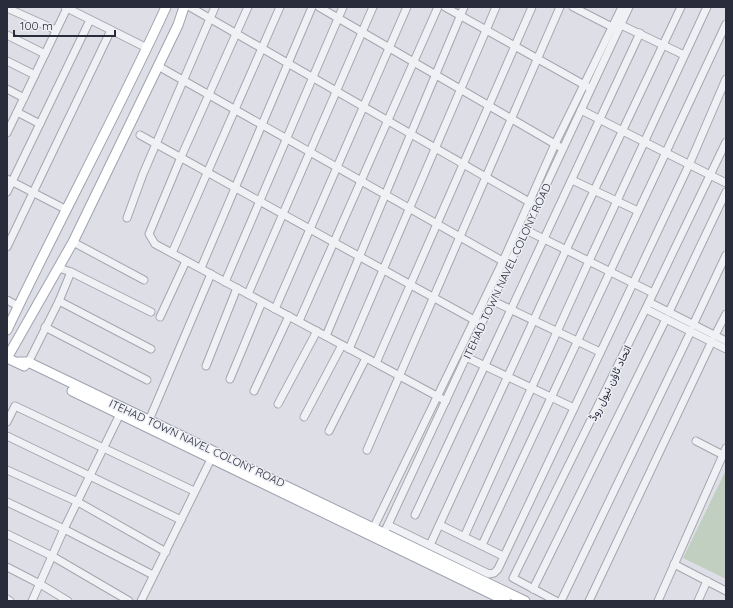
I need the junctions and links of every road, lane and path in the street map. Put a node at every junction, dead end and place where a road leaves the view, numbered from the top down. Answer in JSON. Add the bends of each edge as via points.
{"nodes":[{"id":1,"x":166,"y":7,"type":"edge"},
{"id":2,"x":184,"y":7,"type":"edge"},
{"id":3,"x":190,"y":7,"type":"edge"},
{"id":4,"x":215,"y":7,"type":"edge"},
{"id":5,"x":248,"y":7,"type":"edge"},
{"id":6,"x":280,"y":7,"type":"edge"},
{"id":7,"x":312,"y":7,"type":"edge"},
{"id":8,"x":319,"y":7,"type":"edge"},
{"id":9,"x":343,"y":7,"type":"edge"},
{"id":10,"x":373,"y":7,"type":"edge"},
{"id":11,"x":407,"y":7,"type":"edge"},
{"id":12,"x":438,"y":7,"type":"edge"},
{"id":13,"x":445,"y":7,"type":"edge"},
{"id":14,"x":464,"y":7,"type":"edge"},
{"id":15,"x":496,"y":7,"type":"edge"},
{"id":16,"x":532,"y":7,"type":"edge"},
{"id":17,"x":560,"y":7,"type":"edge"},
{"id":18,"x":573,"y":7,"type":"edge"},
{"id":19,"x":622,"y":7,"type":"edge"},
{"id":20,"x":629,"y":7,"type":"edge"},
{"id":21,"x":681,"y":7,"type":"edge"},
{"id":22,"x":707,"y":7,"type":"edge"},
{"id":23,"x":7,"y":8,"type":"edge"},
{"id":24,"x":66,"y":8,"type":"edge"},
{"id":25,"x":460,"y":15,"type":"junction"},
{"id":26,"x":338,"y":18,"type":"junction"},
{"id":27,"x":210,"y":19,"type":"junction"},
{"id":28,"x":90,"y":20,"type":"junction"},
{"id":29,"x":726,"y":24,"type":"edge"},
{"id":30,"x":617,"y":28,"type":"junction"},
{"id":31,"x":56,"y":30,"type":"junction"},
{"id":32,"x":110,"y":30,"type":"junction"},
{"id":33,"x":486,"y":30,"type":"junction"},
{"id":34,"x":362,"y":32,"type":"junction"},
{"id":35,"x":236,"y":34,"type":"junction"},
{"id":36,"x":640,"y":34,"type":"junction"},
{"id":37,"x":7,"y":35,"type":"edge"},
{"id":38,"x":663,"y":44,"type":"junction"},
{"id":39,"x":515,"y":46,"type":"junction"},
{"id":40,"x":147,"y":48,"type":"junction"},
{"id":41,"x":389,"y":48,"type":"junction"},
{"id":42,"x":262,"y":49,"type":"junction"},
{"id":43,"x":45,"y":54,"type":"junction"},
{"id":44,"x":684,"y":55,"type":"junction"},
{"id":45,"x":537,"y":59,"type":"junction"},
{"id":46,"x":7,"y":61,"type":"edge"},
{"id":47,"x":414,"y":62,"type":"junction"},
{"id":48,"x":288,"y":64,"type":"junction"},
{"id":49,"x":158,"y":66,"type":"junction"},
{"id":50,"x":35,"y":75,"type":"junction"},
{"id":51,"x":435,"y":75,"type":"junction"},
{"id":52,"x":312,"y":78,"type":"junction"},
{"id":53,"x":726,"y":79,"type":"edge"},
{"id":54,"x":184,"y":81,"type":"junction"},
{"id":55,"x":588,"y":87,"type":"junction"},
{"id":56,"x":7,"y":89,"type":"edge"},
{"id":57,"x":460,"y":89,"type":"junction"},
{"id":58,"x":336,"y":92,"type":"junction"},
{"id":59,"x":209,"y":95,"type":"junction"},
{"id":60,"x":24,"y":98,"type":"junction"},
{"id":61,"x":489,"y":106,"type":"junction"},
{"id":62,"x":363,"y":107,"type":"junction"},
{"id":63,"x":235,"y":110,"type":"junction"},
{"id":64,"x":581,"y":110,"type":"junction"},
{"id":65,"x":17,"y":112,"type":"junction"},
{"id":66,"x":511,"y":119,"type":"junction"},
{"id":67,"x":600,"y":120,"type":"junction"},
{"id":68,"x":387,"y":121,"type":"junction"},
{"id":69,"x":40,"y":124,"type":"junction"},
{"id":70,"x":262,"y":125,"type":"junction"},
{"id":71,"x":622,"y":131,"type":"junction"},
{"id":72,"x":7,"y":133,"type":"edge"},
{"id":73,"x":140,"y":134,"type":"dead end"},
{"id":74,"x":410,"y":134,"type":"junction"},
{"id":75,"x":286,"y":139,"type":"junction"},
{"id":76,"x":644,"y":142,"type":"junction"},
{"id":77,"x":726,"y":142,"type":"edge"},
{"id":78,"x":157,"y":144,"type":"junction"},
{"id":79,"x":555,"y":144,"type":"junction"},
{"id":80,"x":435,"y":148,"type":"junction"},
{"id":81,"x":563,"y":149,"type":"junction"},
{"id":82,"x":310,"y":152,"type":"junction"},
{"id":83,"x":665,"y":153,"type":"junction"},
{"id":84,"x":181,"y":157,"type":"junction"},
{"id":85,"x":463,"y":164,"type":"junction"},
{"id":86,"x":689,"y":164,"type":"junction"},
{"id":87,"x":337,"y":167,"type":"junction"},
{"id":88,"x":208,"y":172,"type":"junction"},
{"id":89,"x":710,"y":175,"type":"junction"},
{"id":90,"x":486,"y":177,"type":"junction"},
{"id":91,"x":10,"y":180,"type":"edge"},
{"id":92,"x":572,"y":180,"type":"junction"},
{"id":93,"x":361,"y":181,"type":"junction"},
{"id":94,"x":726,"y":183,"type":"edge"},
{"id":95,"x":235,"y":188,"type":"junction"},
{"id":96,"x":594,"y":190,"type":"junction"},
{"id":97,"x":7,"y":192,"type":"edge"},
{"id":98,"x":34,"y":192,"type":"junction"},
{"id":99,"x":726,"y":192,"type":"edge"},
{"id":100,"x":385,"y":194,"type":"junction"},
{"id":101,"x":260,"y":201,"type":"junction"},
{"id":102,"x":616,"y":201,"type":"junction"},
{"id":103,"x":529,"y":202,"type":"junction"},
{"id":104,"x":537,"y":206,"type":"junction"},
{"id":105,"x":410,"y":208,"type":"junction"},
{"id":106,"x":65,"y":209,"type":"junction"},
{"id":107,"x":638,"y":211,"type":"junction"},
{"id":108,"x":283,"y":214,"type":"junction"},
{"id":109,"x":127,"y":218,"type":"dead end"},
{"id":110,"x":437,"y":224,"type":"junction"},
{"id":111,"x":310,"y":229,"type":"junction"},
{"id":112,"x":526,"y":230,"type":"junction"},
{"id":113,"x":460,"y":237,"type":"junction"},
{"id":114,"x":545,"y":239,"type":"junction"},
{"id":115,"x":74,"y":242,"type":"junction"},
{"id":116,"x":334,"y":242,"type":"junction"},
{"id":117,"x":7,"y":247,"type":"edge"},
{"id":118,"x":566,"y":250,"type":"junction"},
{"id":119,"x":172,"y":253,"type":"junction"},
{"id":120,"x":726,"y":255,"type":"edge"},
{"id":121,"x":359,"y":256,"type":"junction"},
{"id":122,"x":186,"y":261,"type":"junction"},
{"id":123,"x":503,"y":261,"type":"junction"},
{"id":124,"x":589,"y":261,"type":"junction"},
{"id":125,"x":510,"y":265,"type":"junction"},
{"id":126,"x":59,"y":268,"type":"junction"},
{"id":127,"x":201,"y":268,"type":"junction"},
{"id":128,"x":383,"y":270,"type":"junction"},
{"id":129,"x":609,"y":271,"type":"junction"},
{"id":130,"x":71,"y":272,"type":"junction"},
{"id":131,"x":211,"y":274,"type":"junction"},
{"id":132,"x":144,"y":280,"type":"dead end"},
{"id":133,"x":225,"y":282,"type":"junction"},
{"id":134,"x":633,"y":283,"type":"junction"},
{"id":135,"x":410,"y":285,"type":"junction"},
{"id":136,"x":237,"y":288,"type":"junction"},
{"id":137,"x":653,"y":293,"type":"junction"},
{"id":138,"x":248,"y":294,"type":"junction"},
{"id":139,"x":433,"y":297,"type":"junction"},
{"id":140,"x":7,"y":300,"type":"edge"},
{"id":141,"x":59,"y":301,"type":"junction"},
{"id":142,"x":493,"y":301,"type":"junction"},
{"id":143,"x":262,"y":302,"type":"junction"},
{"id":144,"x":18,"y":306,"type":"junction"},
{"id":145,"x":648,"y":306,"type":"junction"},
{"id":146,"x":275,"y":309,"type":"junction"},
{"id":147,"x":511,"y":310,"type":"junction"},
{"id":148,"x":151,"y":312,"type":"dead end"},
{"id":149,"x":726,"y":314,"type":"edge"},
{"id":150,"x":668,"y":315,"type":"junction"},
{"id":151,"x":289,"y":316,"type":"junction"},
{"id":152,"x":160,"y":317,"type":"dead end"},
{"id":153,"x":474,"y":320,"type":"junction"},
{"id":154,"x":533,"y":320,"type":"junction"},
{"id":155,"x":299,"y":322,"type":"junction"},
{"id":156,"x":482,"y":324,"type":"junction"},
{"id":157,"x":45,"y":327,"type":"junction"},
{"id":158,"x":692,"y":328,"type":"junction"},
{"id":159,"x":7,"y":330,"type":"edge"},
{"id":160,"x":557,"y":331,"type":"junction"},
{"id":161,"x":317,"y":332,"type":"junction"},
{"id":162,"x":326,"y":336,"type":"junction"},
{"id":163,"x":714,"y":338,"type":"junction"},
{"id":164,"x":577,"y":341,"type":"junction"},
{"id":165,"x":726,"y":341,"type":"edge"},
{"id":166,"x":342,"y":345,"type":"junction"},
{"id":167,"x":152,"y":349,"type":"dead end"},
{"id":168,"x":349,"y":349,"type":"junction"},
{"id":169,"x":726,"y":349,"type":"edge"},
{"id":170,"x":600,"y":352,"type":"junction"},
{"id":171,"x":466,"y":357,"type":"junction"},
{"id":172,"x":7,"y":358,"type":"edge"},
{"id":173,"x":366,"y":358,"type":"junction"},
{"id":174,"x":376,"y":363,"type":"junction"},
{"id":175,"x":24,"y":364,"type":"junction"},
{"id":176,"x":206,"y":366,"type":"dead end"},
{"id":177,"x":485,"y":366,"type":"junction"},
{"id":178,"x":399,"y":376,"type":"junction"},
{"id":179,"x":507,"y":377,"type":"junction"},
{"id":180,"x":230,"y":379,"type":"dead end"},
{"id":181,"x":147,"y":380,"type":"dead end"},
{"id":182,"x":531,"y":388,"type":"junction"},
{"id":183,"x":254,"y":391,"type":"dead end"},
{"id":184,"x":437,"y":396,"type":"junction"},
{"id":185,"x":551,"y":397,"type":"junction"},
{"id":186,"x":446,"y":401,"type":"junction"},
{"id":187,"x":278,"y":404,"type":"dead end"},
{"id":188,"x":574,"y":408,"type":"junction"},
{"id":189,"x":120,"y":414,"type":"junction"},
{"id":190,"x":304,"y":417,"type":"dead end"},
{"id":191,"x":7,"y":422,"type":"edge"},
{"id":192,"x":148,"y":424,"type":"junction"},
{"id":193,"x":330,"y":431,"type":"dead end"},
{"id":194,"x":7,"y":436,"type":"edge"},
{"id":195,"x":696,"y":441,"type":"dead end"},
{"id":196,"x":103,"y":447,"type":"junction"},
{"id":197,"x":367,"y":450,"type":"dead end"},
{"id":198,"x":724,"y":452,"type":"edge"},
{"id":199,"x":213,"y":455,"type":"junction"},
{"id":200,"x":7,"y":470,"type":"edge"},
{"id":201,"x":90,"y":475,"type":"junction"},
{"id":202,"x":194,"y":491,"type":"junction"},
{"id":203,"x":7,"y":502,"type":"edge"},
{"id":204,"x":78,"y":502,"type":"junction"},
{"id":205,"x":415,"y":515,"type":"dead end"},
{"id":206,"x":181,"y":520,"type":"junction"},
{"id":207,"x":388,"y":525,"type":"junction"},
{"id":208,"x":440,"y":525,"type":"junction"},
{"id":209,"x":64,"y":529,"type":"junction"},
{"id":210,"x":372,"y":532,"type":"junction"},
{"id":211,"x":7,"y":534,"type":"edge"},
{"id":212,"x":382,"y":537,"type":"junction"},
{"id":213,"x":464,"y":537,"type":"junction"},
{"id":214,"x":430,"y":545,"type":"junction"},
{"id":215,"x":482,"y":545,"type":"junction"},
{"id":216,"x":166,"y":552,"type":"junction"},
{"id":217,"x":52,"y":556,"type":"junction"},
{"id":218,"x":503,"y":556,"type":"junction"},
{"id":219,"x":674,"y":564,"type":"junction"},
{"id":220,"x":7,"y":567,"type":"edge"},
{"id":221,"x":153,"y":575,"type":"junction"},
{"id":222,"x":707,"y":581,"type":"junction"},
{"id":223,"x":40,"y":584,"type":"junction"},
{"id":224,"x":533,"y":589,"type":"junction"},
{"id":225,"x":726,"y":592,"type":"edge"},
{"id":226,"x":7,"y":600,"type":"edge"},
{"id":227,"x":10,"y":601,"type":"edge"},
{"id":228,"x":32,"y":601,"type":"edge"},
{"id":229,"x":68,"y":601,"type":"edge"},
{"id":230,"x":129,"y":601,"type":"edge"},
{"id":231,"x":141,"y":601,"type":"edge"},
{"id":232,"x":506,"y":601,"type":"edge"},
{"id":233,"x":525,"y":601,"type":"edge"},
{"id":234,"x":556,"y":601,"type":"edge"},
{"id":235,"x":561,"y":601,"type":"edge"},
{"id":236,"x":589,"y":601,"type":"edge"},
{"id":237,"x":658,"y":601,"type":"edge"},
{"id":238,"x":698,"y":601,"type":"edge"}],
"edges":[{"from":1,"to":40,"type":"main road"},
{"from":2,"to":49,"type":"main road"},
{"from":3,"to":27,"type":"street"},
{"from":4,"to":27,"type":"street"},
{"from":5,"to":35,"type":"street"},
{"from":6,"to":42,"type":"street"},
{"from":7,"to":48,"type":"street"},
{"from":8,"to":26,"type":"street"},
{"from":9,"to":26,"type":"street"},
{"from":10,"to":34,"type":"street"},
{"from":11,"to":41,"type":"street"},
{"from":12,"to":47,"type":"street"},
{"from":13,"to":25,"type":"street"},
{"from":14,"to":25,"type":"street"},
{"from":15,"to":33,"type":"street"},
{"from":16,"to":39,"type":"street"},
{"from":17,"to":45,"type":"street"},
{"from":18,"to":30,"type":"street"},
{"from":19,"to":30,"type":"street","name":"ITEHAD TOWN NAVEL COLONY ROAD"},
{"from":20,"to":30,"type":"street","name":"ITEHAD TOWN NAVEL COLONY ROAD"},
{"from":21,"to":38,"type":"street"},
{"from":22,"to":44,"type":"street"},
{"from":23,"to":31,"type":"street"},
{"from":24,"to":28,"type":"street"},
{"from":24,"to":31,"type":"street"},
{"from":25,"to":33,"type":"street"},
{"from":25,"to":51,"type":"street"},
{"from":26,"to":34,"type":"street"},
{"from":26,"to":52,"type":"street"},
{"from":27,"to":35,"type":"street"},
{"from":27,"to":54,"type":"street"},
{"from":28,"to":32,"type":"street"},
{"from":28,"to":69,"type":"street"},
{"from":29,"to":83,"type":"street"},
{"from":30,"to":36,"type":"street"},
{"from":30,"to":55,"type":"street","name":"ITEHAD TOWN NAVEL COLONY ROAD"},
{"from":31,"to":43,"type":"street"},
{"from":32,"to":40,"type":"street"},
{"from":32,"to":98,"type":"street"},
{"from":33,"to":39,"type":"street"},
{"from":33,"to":57,"type":"street"},
{"from":34,"to":41,"type":"street"},
{"from":34,"to":58,"type":"street"},
{"from":35,"to":42,"type":"street"},
{"from":35,"to":59,"type":"street"},
{"from":36,"to":38,"type":"street"},
{"from":36,"to":67,"type":"street"},
{"from":37,"to":43,"type":"street"},
{"from":38,"to":44,"type":"street"},
{"from":38,"to":71,"type":"street"},
{"from":39,"to":45,"type":"street"},
{"from":39,"to":61,"type":"street"},
{"from":40,"to":106,"type":"main road"},
{"from":41,"to":47,"type":"street"},
{"from":41,"to":62,"type":"street"},
{"from":42,"to":48,"type":"street"},
{"from":42,"to":63,"type":"street"},
{"from":43,"to":50,"type":"street"},
{"from":44,"to":76,"type":"street"},
{"from":45,"to":55,"type":"street"},
{"from":45,"to":66,"type":"street"},
{"from":46,"to":50,"type":"street"},
{"from":47,"to":51,"type":"street"},
{"from":47,"to":68,"type":"street"},
{"from":48,"to":52,"type":"street"},
{"from":48,"to":70,"type":"street"},
{"from":49,"to":54,"type":"street"},
{"from":49,"to":115,"type":"main road"},
{"from":50,"to":60,"type":"street"},
{"from":51,"to":57,"type":"street"},
{"from":51,"to":74,"type":"street"},
{"from":52,"to":58,"type":"street"},
{"from":52,"to":75,"type":"street"},
{"from":53,"to":86,"type":"street"},
{"from":54,"to":59,"type":"street"},
{"from":54,"to":78,"type":"street"},
{"from":55,"to":64,"type":"street","name":"ITEHAD TOWN NAVEL COLONY ROAD"},
{"from":55,"to":79,"type":"street","name":"ITEHAD TOWN NAVEL COLONY ROAD"},
{"from":56,"to":60,"type":"street"},
{"from":57,"to":61,"type":"street"},
{"from":57,"to":80,"type":"street"},
{"from":58,"to":62,"type":"street"},
{"from":58,"to":82,"type":"street"},
{"from":59,"to":63,"type":"street"},
{"from":59,"to":84,"type":"street"},
{"from":60,"to":65,"type":"street"},
{"from":61,"to":66,"type":"street"},
{"from":61,"to":85,"type":"street"},
{"from":62,"to":68,"type":"street"},
{"from":62,"to":87,"type":"street"},
{"from":63,"to":70,"type":"street"},
{"from":63,"to":88,"type":"street"},
{"from":64,"to":67,"type":"street"},
{"from":64,"to":81,"type":"street","name":"ITEHAD TOWN NAVEL COLONY ROAD"},
{"from":65,"to":69,"type":"street"},
{"from":65,"to":72,"type":"street"},
{"from":66,"to":79,"type":"street"},
{"from":66,"to":90,"type":"street"},
{"from":67,"to":71,"type":"street"},
{"from":67,"to":92,"type":"street"},
{"from":68,"to":74,"type":"street"},
{"from":68,"to":93,"type":"street"},
{"from":69,"to":91,"type":"street"},
{"from":70,"to":75,"type":"street"},
{"from":70,"to":95,"type":"street"},
{"from":71,"to":76,"type":"street"},
{"from":71,"to":96,"type":"street"},
{"from":73,"to":78,"type":"street"},
{"from":74,"to":80,"type":"street"},
{"from":74,"to":100,"type":"street"},
{"from":75,"to":82,"type":"street"},
{"from":75,"to":101,"type":"street"},
{"from":76,"to":83,"type":"street"},
{"from":76,"to":102,"type":"street"},
{"from":77,"to":89,"type":"street","name":"اتحاد ٹاؤن نیول روڈ"},
{"from":78,"to":84,"type":"street"},
{"from":78,"to":109,"type":"street"},
{"from":79,"to":81,"type":"street"},
{"from":79,"to":103,"type":"street","name":"ITEHAD TOWN NAVEL COLONY ROAD"},
{"from":80,"to":85,"type":"street"},
{"from":80,"to":105,"type":"street"},
{"from":81,"to":104,"type":"street","name":"ITEHAD TOWN NAVEL COLONY ROAD"},
{"from":82,"to":87,"type":"street"},
{"from":82,"to":108,"type":"street"},
{"from":83,"to":86,"type":"street"},
{"from":83,"to":107,"type":"street"},
{"from":84,"to":88,"type":"street"},
{"from":84,"to":119,"type":"street","via":[[149,234],[155,244]]},
{"from":85,"to":90,"type":"street"},
{"from":85,"to":110,"type":"street"},
{"from":86,"to":89,"type":"street"},
{"from":86,"to":134,"type":"street"},
{"from":87,"to":93,"type":"street"},
{"from":87,"to":111,"type":"street"},
{"from":88,"to":95,"type":"street"},
{"from":88,"to":119,"type":"street"},
{"from":89,"to":94,"type":"street"},
{"from":89,"to":137,"type":"street","name":"اتحاد ٹاؤن نیول روڈ"},
{"from":90,"to":103,"type":"street"},
{"from":90,"to":113,"type":"street"},
{"from":91,"to":97,"type":"street"},
{"from":91,"to":98,"type":"street"},
{"from":92,"to":96,"type":"street"},
{"from":92,"to":114,"type":"street"},
{"from":93,"to":100,"type":"street"},
{"from":93,"to":116,"type":"street"},
{"from":95,"to":101,"type":"street"},
{"from":95,"to":127,"type":"street"},
{"from":96,"to":102,"type":"street"},
{"from":96,"to":118,"type":"street"},
{"from":98,"to":106,"type":"street"},
{"from":98,"to":117,"type":"street"},
{"from":99,"to":150,"type":"street"},
{"from":100,"to":105,"type":"street"},
{"from":100,"to":121,"type":"street"},
{"from":101,"to":108,"type":"street"},
{"from":101,"to":133,"type":"street"},
{"from":102,"to":107,"type":"street"},
{"from":102,"to":124,"type":"street"},
{"from":103,"to":104,"type":"street"},
{"from":103,"to":123,"type":"street","name":"ITEHAD TOWN NAVEL COLONY ROAD"},
{"from":104,"to":112,"type":"street","name":"ITEHAD TOWN NAVEL COLONY ROAD"},
{"from":105,"to":110,"type":"street"},
{"from":105,"to":128,"type":"street"},
{"from":106,"to":144,"type":"main road"},
{"from":107,"to":129,"type":"street"},
{"from":108,"to":111,"type":"street"},
{"from":108,"to":138,"type":"street"},
{"from":110,"to":113,"type":"street"},
{"from":110,"to":135,"type":"street"},
{"from":111,"to":116,"type":"street"},
{"from":111,"to":146,"type":"street"},
{"from":112,"to":114,"type":"street"},
{"from":112,"to":125,"type":"street","name":"ITEHAD TOWN NAVEL COLONY ROAD"},
{"from":113,"to":123,"type":"street"},
{"from":113,"to":139,"type":"street"},
{"from":114,"to":118,"type":"street"},
{"from":114,"to":147,"type":"street"},
{"from":115,"to":126,"type":"main road"},
{"from":115,"to":132,"type":"street"},
{"from":116,"to":121,"type":"street"},
{"from":116,"to":155,"type":"street"},
{"from":118,"to":124,"type":"street"},
{"from":118,"to":154,"type":"street"},
{"from":119,"to":122,"type":"street"},
{"from":120,"to":158,"type":"street"},
{"from":121,"to":128,"type":"street"},
{"from":121,"to":162,"type":"street"},
{"from":122,"to":127,"type":"street"},
{"from":122,"to":152,"type":"street"},
{"from":123,"to":125,"type":"street"},
{"from":123,"to":153,"type":"street","name":"ITEHAD TOWN NAVEL COLONY ROAD"},
{"from":124,"to":129,"type":"street"},
{"from":124,"to":160,"type":"street"},
{"from":125,"to":142,"type":"street","name":"ITEHAD TOWN NAVEL COLONY ROAD"},
{"from":126,"to":130,"type":"street"},
{"from":126,"to":172,"type":"main road"},
{"from":127,"to":131,"type":"street"},
{"from":128,"to":135,"type":"street"},
{"from":128,"to":168,"type":"street"},
{"from":129,"to":134,"type":"street"},
{"from":129,"to":164,"type":"street"},
{"from":130,"to":141,"type":"street"},
{"from":130,"to":148,"type":"street"},
{"from":131,"to":133,"type":"street"},
{"from":131,"to":192,"type":"street"},
{"from":133,"to":136,"type":"street"},
{"from":134,"to":137,"type":"street"},
{"from":134,"to":170,"type":"street"},
{"from":135,"to":139,"type":"street"},
{"from":135,"to":174,"type":"street"},
{"from":136,"to":138,"type":"street"},
{"from":136,"to":176,"type":"street"},
{"from":137,"to":145,"type":"street","name":"اتحاد ٹاؤن نیول روڈ"},
{"from":138,"to":143,"type":"street"},
{"from":139,"to":153,"type":"street"},
{"from":139,"to":178,"type":"street"},
{"from":140,"to":144,"type":"street"},
{"from":141,"to":157,"type":"street"},
{"from":141,"to":167,"type":"street"},
{"from":142,"to":147,"type":"street"},
{"from":142,"to":156,"type":"street","name":"ITEHAD TOWN NAVEL COLONY ROAD"},
{"from":143,"to":146,"type":"street"},
{"from":143,"to":180,"type":"street"},
{"from":144,"to":159,"type":"main road"},
{"from":145,"to":150,"type":"street"},
{"from":145,"to":224,"type":"street","name":"اتحاد ٹاؤن نیول روڈ","via":[[513,578]]},
{"from":146,"to":151,"type":"street"},
{"from":147,"to":154,"type":"street"},
{"from":147,"to":177,"type":"street"},
{"from":149,"to":163,"type":"street"},
{"from":150,"to":158,"type":"street"},
{"from":150,"to":224,"type":"street"},
{"from":151,"to":155,"type":"street"},
{"from":151,"to":183,"type":"street"},
{"from":153,"to":156,"type":"street"},
{"from":153,"to":184,"type":"street","name":"ITEHAD TOWN NAVEL COLONY ROAD"},
{"from":154,"to":160,"type":"street"},
{"from":154,"to":179,"type":"street"},
{"from":155,"to":161,"type":"street"},
{"from":156,"to":171,"type":"street","name":"ITEHAD TOWN NAVEL COLONY ROAD"},
{"from":157,"to":175,"type":"street"},
{"from":157,"to":181,"type":"street"},
{"from":158,"to":163,"type":"street"},
{"from":158,"to":235,"type":"street"},
{"from":160,"to":164,"type":"street"},
{"from":160,"to":182,"type":"street"},
{"from":161,"to":162,"type":"street"},
{"from":161,"to":187,"type":"street"},
{"from":162,"to":166,"type":"street"},
{"from":163,"to":165,"type":"street"},
{"from":163,"to":169,"type":"street"},
{"from":163,"to":236,"type":"street"},
{"from":164,"to":170,"type":"street"},
{"from":164,"to":185,"type":"street"},
{"from":166,"to":168,"type":"street"},
{"from":166,"to":190,"type":"street"},
{"from":168,"to":173,"type":"street"},
{"from":170,"to":188,"type":"street"},
{"from":171,"to":177,"type":"street"},
{"from":171,"to":186,"type":"street","name":"ITEHAD TOWN NAVEL COLONY ROAD"},
{"from":172,"to":175,"type":"main road","name":"ITEHAD TOWN NAVEL COLONY ROAD"},
{"from":173,"to":174,"type":"street"},
{"from":173,"to":193,"type":"street"},
{"from":174,"to":178,"type":"street"},
{"from":175,"to":189,"type":"main road","name":"ITEHAD TOWN NAVEL COLONY ROAD"},
{"from":175,"to":192,"type":"main road","name":"ITEHAD TOWN NAVEL COLONY ROAD"},
{"from":177,"to":179,"type":"street"},
{"from":177,"to":205,"type":"street"},
{"from":178,"to":184,"type":"street"},
{"from":178,"to":197,"type":"street"},
{"from":179,"to":182,"type":"street"},
{"from":179,"to":208,"type":"street"},
{"from":182,"to":185,"type":"street"},
{"from":182,"to":213,"type":"street"},
{"from":184,"to":186,"type":"street"},
{"from":184,"to":210,"type":"street","name":"ITEHAD TOWN NAVEL COLONY ROAD"},
{"from":185,"to":188,"type":"street"},
{"from":185,"to":215,"type":"street"},
{"from":186,"to":207,"type":"street","name":"ITEHAD TOWN NAVEL COLONY ROAD"},
{"from":188,"to":218,"type":"street"},
{"from":189,"to":192,"type":"main road","name":"ITEHAD TOWN NAVEL COLONY ROAD"},
{"from":189,"to":196,"type":"street"},
{"from":191,"to":196,"type":"street","via":[[15,406]]},
{"from":192,"to":199,"type":"main road","name":"ITEHAD TOWN NAVEL COLONY ROAD"},
{"from":194,"to":201,"type":"street"},
{"from":195,"to":198,"type":"street"},
{"from":196,"to":201,"type":"street"},
{"from":196,"to":202,"type":"street"},
{"from":198,"to":219,"type":"street"},
{"from":199,"to":202,"type":"street"},
{"from":199,"to":210,"type":"main road","name":"ITEHAD TOWN NAVEL COLONY ROAD"},
{"from":200,"to":204,"type":"street"},
{"from":201,"to":204,"type":"street"},
{"from":201,"to":206,"type":"street"},
{"from":202,"to":206,"type":"street"},
{"from":203,"to":209,"type":"street"},
{"from":204,"to":209,"type":"street"},
{"from":204,"to":216,"type":"street"},
{"from":206,"to":216,"type":"street"},
{"from":207,"to":212,"type":"street","name":"ITEHAD TOWN NAVEL COLONY ROAD"},
{"from":207,"to":214,"type":"street"},
{"from":208,"to":213,"type":"street"},
{"from":208,"to":214,"type":"street"},
{"from":209,"to":217,"type":"street"},
{"from":209,"to":221,"type":"street"},
{"from":210,"to":212,"type":"main road","name":"ITEHAD TOWN NAVEL COLONY ROAD"},
{"from":211,"to":217,"type":"street"},
{"from":212,"to":232,"type":"main road","name":"ITEHAD TOWN NAVEL COLONY ROAD"},
{"from":212,"to":233,"type":"main road","name":"ITEHAD TOWN NAVEL COLONY ROAD"},
{"from":213,"to":215,"type":"street"},
{"from":214,"to":218,"type":"street","via":[[489,574],[498,569]]},
{"from":215,"to":218,"type":"street"},
{"from":216,"to":221,"type":"street"},
{"from":217,"to":223,"type":"street"},
{"from":217,"to":230,"type":"street"},
{"from":219,"to":222,"type":"street"},
{"from":219,"to":237,"type":"street"},
{"from":220,"to":223,"type":"street"},
{"from":221,"to":231,"type":"street"},
{"from":222,"to":225,"type":"street"},
{"from":222,"to":238,"type":"street"},
{"from":223,"to":228,"type":"street"},
{"from":223,"to":229,"type":"street"},
{"from":224,"to":234,"type":"street","name":"اتحاد ٹاؤن نیول روڈ"},
{"from":226,"to":227,"type":"street"}]}
